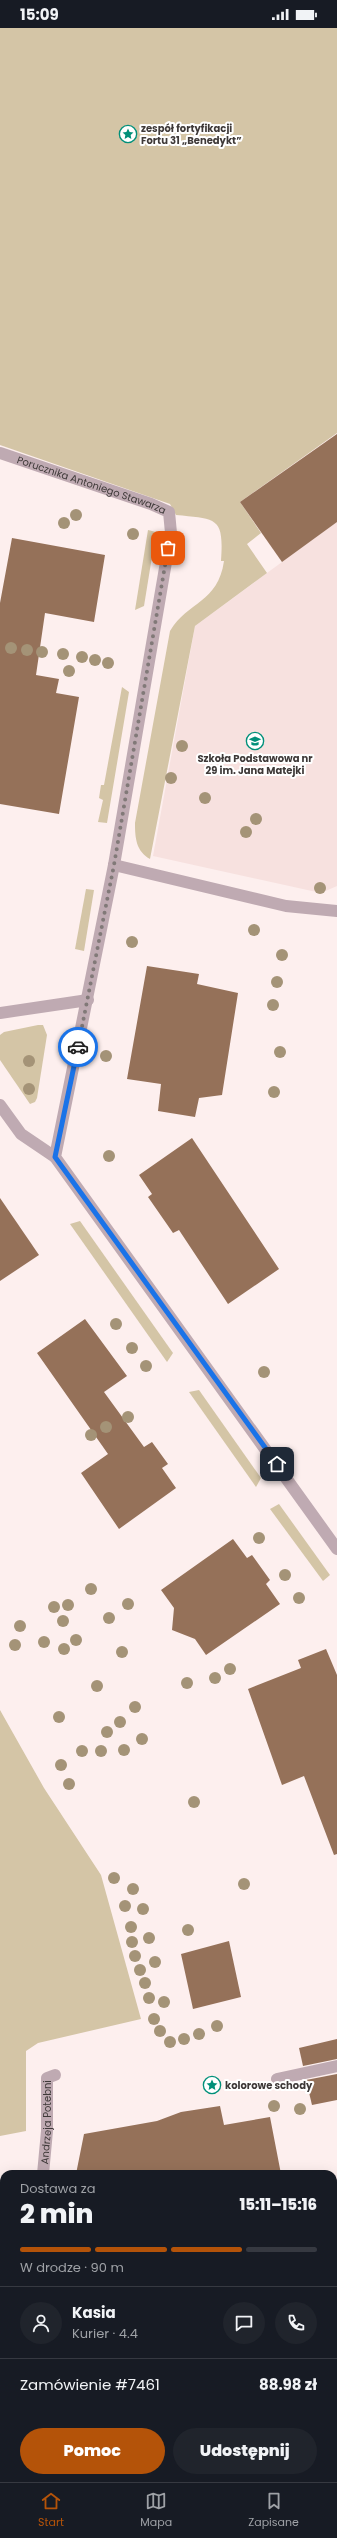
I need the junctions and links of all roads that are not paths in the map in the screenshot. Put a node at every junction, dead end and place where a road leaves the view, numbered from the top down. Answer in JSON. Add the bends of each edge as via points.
{"nodes":[{"id":1,"x":0,"y":452,"type":"edge"},
{"id":2,"x":114,"y":865,"type":"junction"},
{"id":3,"x":337,"y":911,"type":"edge"},
{"id":4,"x":88,"y":1000,"type":"junction"},
{"id":5,"x":0,"y":1013,"type":"edge"},
{"id":6,"x":0,"y":1106,"type":"edge"},
{"id":7,"x":55,"y":1157,"type":"junction"},
{"id":8,"x":337,"y":1549,"type":"edge"},
{"id":9,"x":337,"y":2066,"type":"edge"},
{"id":10,"x":55,"y":2075,"type":"dead end"},
{"id":11,"x":277,"y":2079,"type":"dead end"},
{"id":12,"x":43,"y":2170,"type":"edge"}],
"edges":[{"from":1,"to":2,"type":"street","name":"Porucznika Antoniego Stawarza","via":[[169,512],[170,533]]},
{"from":2,"to":3,"type":"street","via":[[286,906]]},
{"from":2,"to":4,"type":"street","name":"Porucznika Antoniego Stawarza"},
{"from":4,"to":5,"type":"street"},
{"from":4,"to":7,"type":"street","name":"Porucznika Antoniego Stawarza"},
{"from":6,"to":7,"type":"street","via":[[21,1134]]},
{"from":7,"to":8,"type":"street"},
{"from":9,"to":11,"type":"street"},
{"from":10,"to":12,"type":"street","name":"Andrzeja Potebni","via":[[47,2078],[47,2131]]}]}
